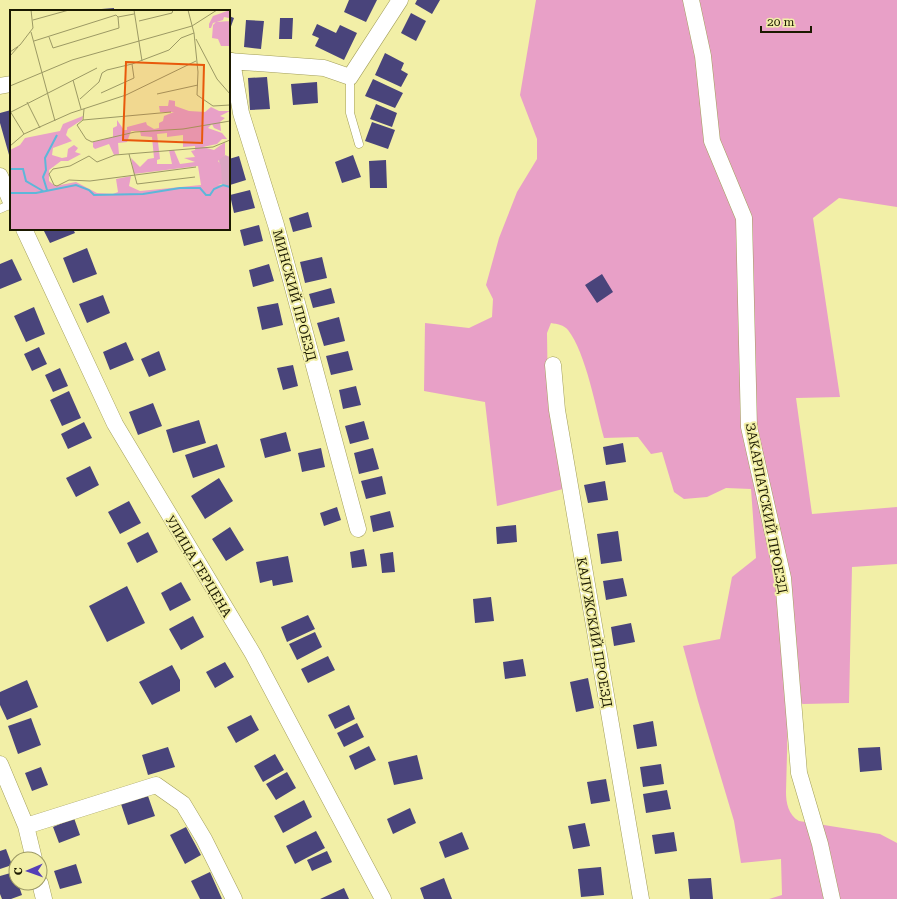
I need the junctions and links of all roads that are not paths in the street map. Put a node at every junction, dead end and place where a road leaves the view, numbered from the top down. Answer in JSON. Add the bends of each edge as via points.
{"nodes":[{"id":1,"x":400,"y":0,"type":"edge"},
{"id":2,"x":690,"y":0,"type":"edge"},
{"id":3,"x":231,"y":61,"type":"edge"},
{"id":4,"x":350,"y":77,"type":"junction"},
{"id":5,"x":10,"y":84,"type":"edge"},
{"id":6,"x":0,"y":86,"type":"edge"},
{"id":7,"x":358,"y":144,"type":"dead end"},
{"id":8,"x":0,"y":176,"type":"edge"},
{"id":9,"x":10,"y":201,"type":"edge"},
{"id":10,"x":10,"y":203,"type":"edge"},
{"id":11,"x":0,"y":208,"type":"edge"},
{"id":12,"x":24,"y":230,"type":"edge"},
{"id":13,"x":554,"y":365,"type":"dead end"},
{"id":14,"x":358,"y":529,"type":"dead end"},
{"id":15,"x":0,"y":764,"type":"edge"},
{"id":16,"x":26,"y":826,"type":"junction"},
{"id":17,"x":32,"y":851,"type":"edge"},
{"id":18,"x":234,"y":899,"type":"edge"},
{"id":19,"x":383,"y":899,"type":"edge"},
{"id":20,"x":641,"y":899,"type":"edge"},
{"id":21,"x":832,"y":899,"type":"edge"}],
"edges":[{"from":1,"to":4,"type":"street"},
{"from":2,"to":21,"type":"street","name":"ЗАКАРПАТСКИЙ ПРОЕЗД","via":[[703,56],[712,141],[744,218],[749,427],[783,578],[799,773],[820,844]]},
{"from":3,"to":4,"type":"street","via":[[324,68]]},
{"from":3,"to":14,"type":"street","name":"МИНСКИЙ ПРОЕЗД","via":[[241,113],[276,224]]},
{"from":4,"to":7,"type":"lane","via":[[350,114]]},
{"from":5,"to":6,"type":"street"},
{"from":8,"to":9,"type":"street"},
{"from":10,"to":11,"type":"lane"},
{"from":12,"to":19,"type":"street","name":"УЛИЦА ГЕРЦЕНА","via":[[115,424],[253,654]]},
{"from":13,"to":20,"type":"street","name":"КАЛУЖСКИЙ ПРОЕЗД","via":[[557,410]]},
{"from":15,"to":16,"type":"street"},
{"from":16,"to":17,"type":"street"},
{"from":16,"to":18,"type":"street","via":[[156,785],[183,804]]}]}
